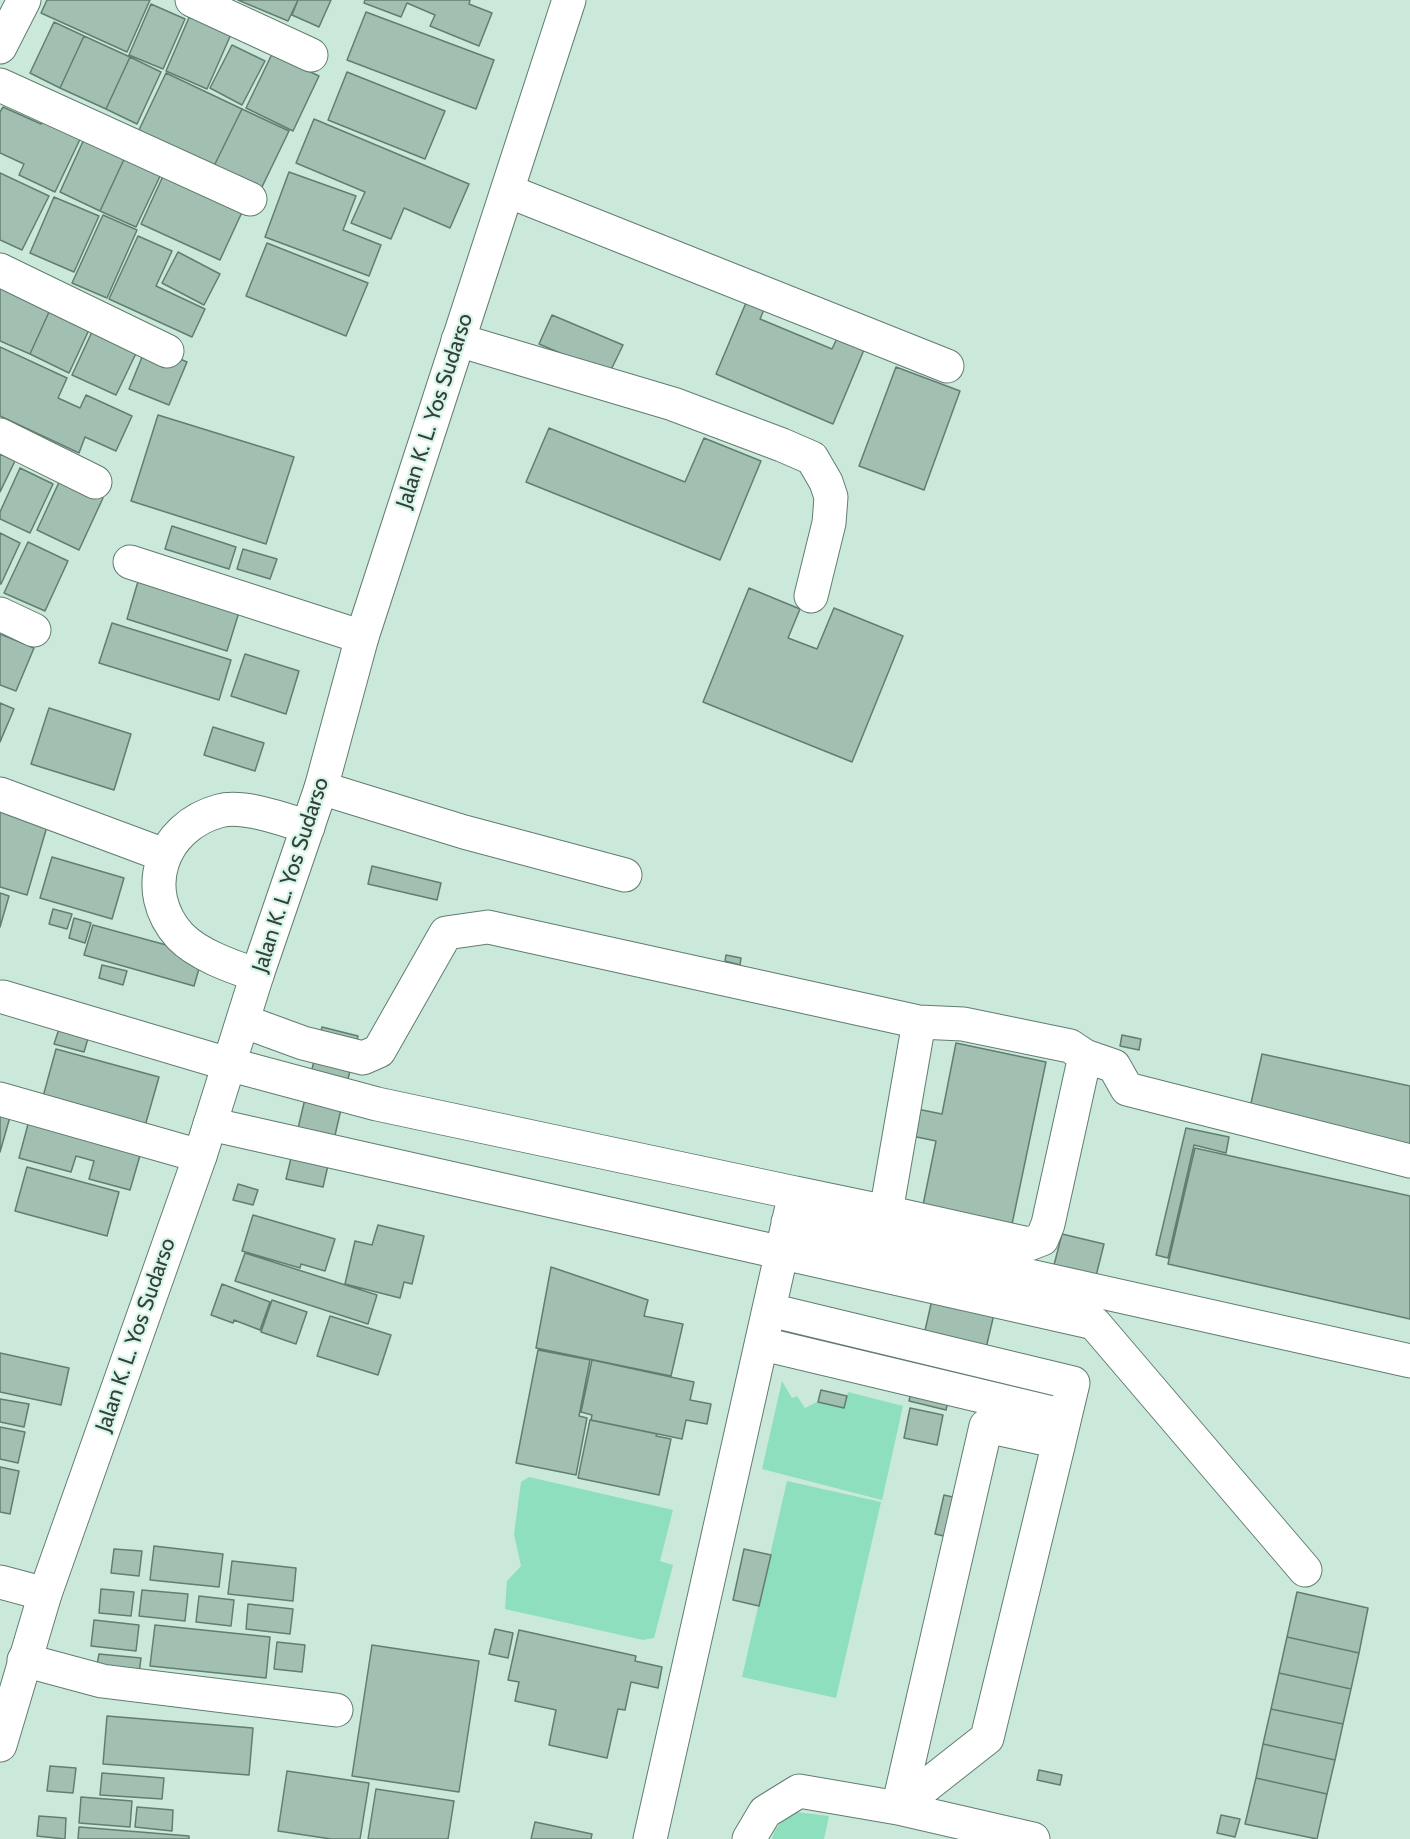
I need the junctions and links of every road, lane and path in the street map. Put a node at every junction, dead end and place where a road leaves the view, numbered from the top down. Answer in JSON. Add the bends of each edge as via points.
{"nodes":[{"id":1,"x":24,"y":0,"type":"edge"},
{"id":2,"x":192,"y":0,"type":"edge"},
{"id":3,"x":569,"y":0,"type":"edge"},
{"id":4,"x":0,"y":47,"type":"edge"},
{"id":5,"x":311,"y":55,"type":"dead end"},
{"id":6,"x":0,"y":85,"type":"edge"},
{"id":7,"x":508,"y":191,"type":"junction"},
{"id":8,"x":250,"y":199,"type":"dead end"},
{"id":9,"x":0,"y":270,"type":"edge"},
{"id":10,"x":458,"y":340,"type":"junction"},
{"id":11,"x":167,"y":351,"type":"dead end"},
{"id":12,"x":947,"y":366,"type":"dead end"},
{"id":13,"x":0,"y":435,"type":"edge"},
{"id":14,"x":95,"y":482,"type":"dead end"},
{"id":15,"x":130,"y":562,"type":"dead end"},
{"id":16,"x":810,"y":596,"type":"dead end"},
{"id":17,"x":0,"y":614,"type":"edge"},
{"id":18,"x":34,"y":630,"type":"dead end"},
{"id":19,"x":362,"y":637,"type":"junction"},
{"id":20,"x":321,"y":788,"type":"junction"},
{"id":21,"x":0,"y":794,"type":"edge"},
{"id":22,"x":308,"y":827,"type":"junction"},
{"id":23,"x":164,"y":855,"type":"junction"},
{"id":24,"x":625,"y":875,"type":"dead end"},
{"id":25,"x":257,"y":975,"type":"junction"},
{"id":26,"x":3,"y":997,"type":"dead end"},
{"id":27,"x":243,"y":1021,"type":"junction"},
{"id":28,"x":919,"y":1022,"type":"junction"},
{"id":29,"x":1085,"y":1056,"type":"junction"},
{"id":30,"x":228,"y":1064,"type":"junction"},
{"id":31,"x":0,"y":1099,"type":"edge"},
{"id":32,"x":210,"y":1124,"type":"junction"},
{"id":33,"x":200,"y":1156,"type":"junction"},
{"id":34,"x":1410,"y":1161,"type":"edge"},
{"id":35,"x":886,"y":1212,"type":"junction"},
{"id":36,"x":788,"y":1222,"type":"junction"},
{"id":37,"x":770,"y":1310,"type":"junction"},
{"id":38,"x":763,"y":1344,"type":"junction"},
{"id":39,"x":1410,"y":1361,"type":"edge"},
{"id":40,"x":1062,"y":1429,"type":"junction"},
{"id":41,"x":1305,"y":1570,"type":"dead end"},
{"id":42,"x":0,"y":1582,"type":"edge"},
{"id":43,"x":45,"y":1594,"type":"junction"},
{"id":44,"x":24,"y":1660,"type":"junction"},
{"id":45,"x":336,"y":1710,"type":"dead end"},
{"id":46,"x":0,"y":1745,"type":"edge"},
{"id":47,"x":898,"y":1808,"type":"junction"},
{"id":48,"x":651,"y":1839,"type":"edge"},
{"id":49,"x":749,"y":1839,"type":"edge"},
{"id":50,"x":1033,"y":1839,"type":"edge"}],
"edges":[{"from":1,"to":4,"type":"main road"},
{"from":2,"to":5,"type":"main road"},
{"from":3,"to":7,"type":"main road","name":"Jalan K. L. Yos Sudarso"},
{"from":6,"to":8,"type":"main road"},
{"from":7,"to":10,"type":"main road","name":"Jalan K. L. Yos Sudarso"},
{"from":7,"to":12,"type":"main road"},
{"from":9,"to":11,"type":"main road"},
{"from":10,"to":16,"type":"main road","via":[[673,404],[812,458],[831,497],[829,523]]},
{"from":10,"to":19,"type":"main road","name":"Jalan K. L. Yos Sudarso"},
{"from":13,"to":14,"type":"main road"},
{"from":15,"to":19,"type":"main road"},
{"from":17,"to":18,"type":"main road"},
{"from":19,"to":20,"type":"main road","name":"Jalan K. L. Yos Sudarso"},
{"from":20,"to":22,"type":"main road","name":"Jalan K. L. Yos Sudarso"},
{"from":20,"to":24,"type":"main road"},
{"from":21,"to":23,"type":"main road"},
{"from":22,"to":23,"type":"main road","via":[[251,811],[220,810],[189,823]]},
{"from":22,"to":25,"type":"main road","name":"Jalan K. L. Yos Sudarso"},
{"from":23,"to":25,"type":"main road","via":[[158,885],[164,910],[181,937],[225,964]]},
{"from":25,"to":27,"type":"main road","name":"Jalan K. L. Yos Sudarso"},
{"from":26,"to":30,"type":"main road"},
{"from":27,"to":28,"type":"main road","via":[[303,1043],[363,1058],[379,1051],[446,933],[488,927]]},
{"from":27,"to":30,"type":"main road","name":"Jalan K. L. Yos Sudarso"},
{"from":28,"to":29,"type":"main road","via":[[963,1024],[1070,1046]]},
{"from":28,"to":35,"type":"main road"},
{"from":29,"to":34,"type":"main road","via":[[1114,1066],[1126,1089]]},
{"from":29,"to":35,"type":"main road","via":[[1048,1224],[1041,1239],[1029,1244]]},
{"from":30,"to":32,"type":"main road","name":"Jalan K. L. Yos Sudarso"},
{"from":30,"to":36,"type":"main road"},
{"from":31,"to":33,"type":"main road"},
{"from":32,"to":33,"type":"main road","name":"Jalan K. L. Yos Sudarso"},
{"from":32,"to":36,"type":"main road"},
{"from":33,"to":43,"type":"main road","name":"Jalan K. L. Yos Sudarso"},
{"from":35,"to":36,"type":"main road"},
{"from":36,"to":37,"type":"main road"},
{"from":36,"to":39,"type":"main road"},
{"from":36,"to":41,"type":"main road","via":[[1094,1323]]},
{"from":37,"to":38,"type":"main road"},
{"from":37,"to":40,"type":"main road","via":[[1072,1383]]},
{"from":38,"to":40,"type":"main road"},
{"from":38,"to":48,"type":"main road"},
{"from":40,"to":47,"type":"main road","via":[[987,1738]]},
{"from":40,"to":47,"type":"main road","via":[[986,1426]]},
{"from":42,"to":43,"type":"main road"},
{"from":43,"to":44,"type":"main road","name":"Jalan K. L. Yos Sudarso"},
{"from":44,"to":45,"type":"main road","via":[[102,1681]]},
{"from":44,"to":46,"type":"main road","name":"Jalan K. L. Yos Sudarso"},
{"from":47,"to":49,"type":"main road","via":[[799,1791],[765,1812]]},
{"from":47,"to":50,"type":"main road"}]}
